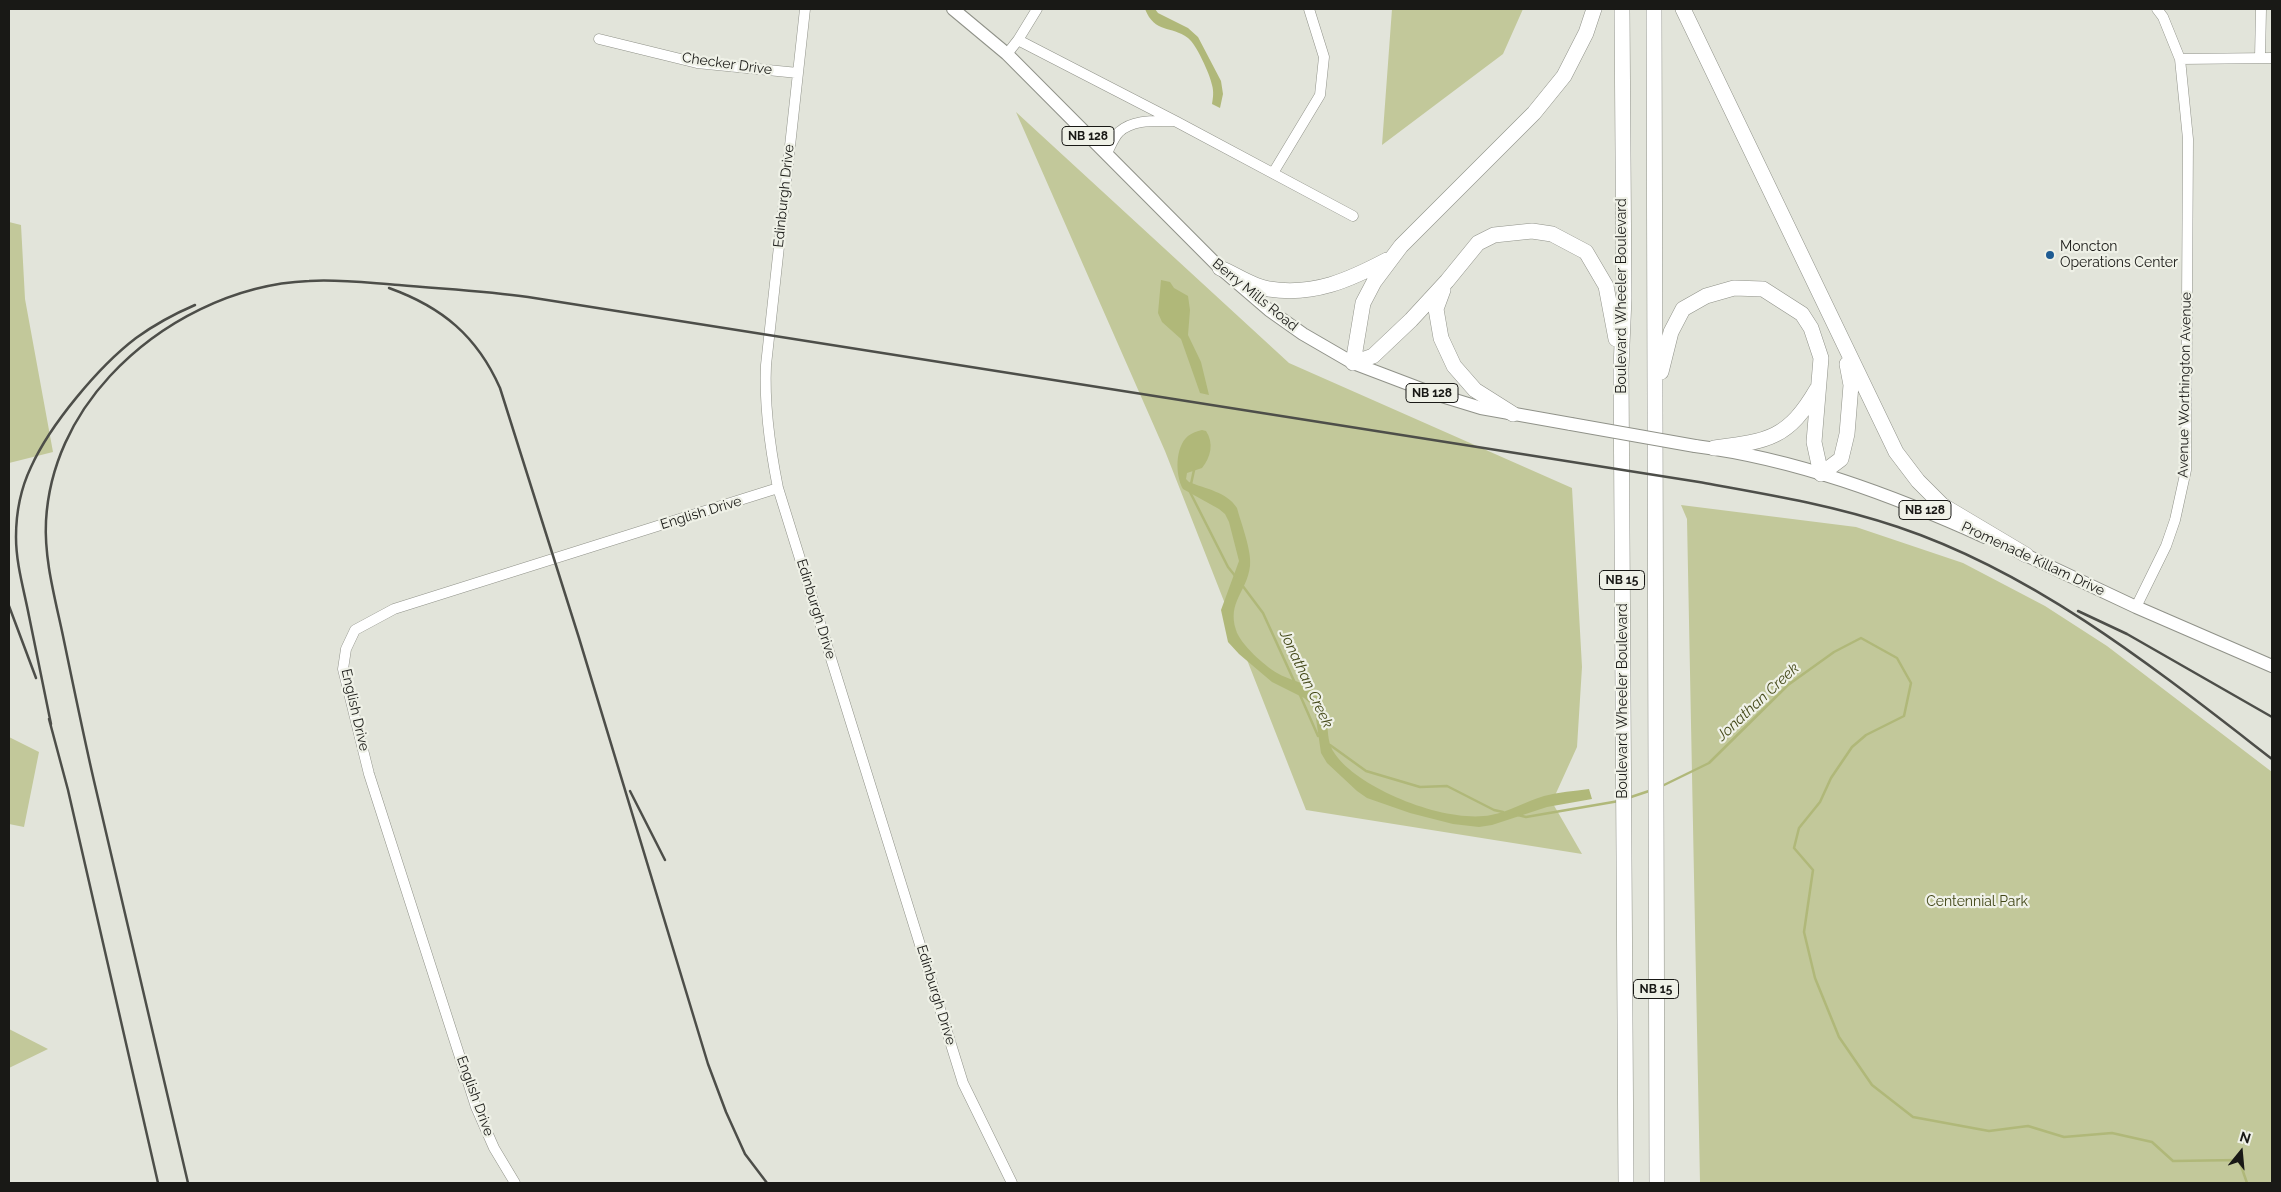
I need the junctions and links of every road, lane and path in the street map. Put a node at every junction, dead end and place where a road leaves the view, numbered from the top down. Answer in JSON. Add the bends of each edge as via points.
{"nodes":[{"id":1,"x":805,"y":9,"type":"edge"},
{"id":2,"x":953,"y":9,"type":"edge"},
{"id":3,"x":1038,"y":9,"type":"edge"},
{"id":4,"x":1309,"y":9,"type":"edge"},
{"id":5,"x":1594,"y":9,"type":"edge"},
{"id":6,"x":1622,"y":9,"type":"edge"},
{"id":7,"x":1654,"y":9,"type":"edge"},
{"id":8,"x":1683,"y":9,"type":"edge"},
{"id":9,"x":2157,"y":9,"type":"edge"},
{"id":10,"x":2261,"y":9,"type":"edge"},
{"id":11,"x":599,"y":39,"type":"dead end"},
{"id":12,"x":1018,"y":40,"type":"junction"},
{"id":13,"x":1007,"y":54,"type":"junction"},
{"id":14,"x":2260,"y":58,"type":"junction"},
{"id":15,"x":2272,"y":58,"type":"edge"},
{"id":16,"x":2180,"y":59,"type":"junction"},
{"id":17,"x":798,"y":73,"type":"junction"},
{"id":18,"x":1177,"y":122,"type":"junction"},
{"id":19,"x":1107,"y":154,"type":"junction"},
{"id":20,"x":1273,"y":173,"type":"junction"},
{"id":21,"x":1353,"y":216,"type":"dead end"},
{"id":22,"x":1390,"y":258,"type":"junction"},
{"id":23,"x":1220,"y":268,"type":"junction"},
{"id":24,"x":1447,"y":282,"type":"junction"},
{"id":25,"x":1843,"y":346,"type":"junction"},
{"id":26,"x":1353,"y":363,"type":"junction"},
{"id":27,"x":1621,"y":368,"type":"junction"},
{"id":28,"x":1819,"y":386,"type":"junction"},
{"id":29,"x":1654,"y":397,"type":"junction"},
{"id":30,"x":1513,"y":414,"type":"junction"},
{"id":31,"x":1641,"y":436,"type":"joint"},
{"id":32,"x":1714,"y":448,"type":"junction"},
{"id":33,"x":1821,"y":474,"type":"junction"},
{"id":34,"x":778,"y":488,"type":"junction"},
{"id":35,"x":2026,"y":556,"type":"junction"},
{"id":36,"x":2136,"y":607,"type":"junction"},
{"id":37,"x":2272,"y":666,"type":"edge"},
{"id":38,"x":515,"y":1183,"type":"edge"},
{"id":39,"x":1012,"y":1183,"type":"edge"},
{"id":40,"x":1626,"y":1183,"type":"edge"},
{"id":41,"x":1657,"y":1183,"type":"edge"}],
"edges":[{"from":1,"to":17,"type":"street","name":"Edinburgh Drive"},
{"from":2,"to":13,"type":"main road","name":"Berry Mills Road","number":"NB 128"},
{"from":3,"to":12,"type":"street"},
{"from":4,"to":20,"type":"street","via":[[1324,57],[1320,95]]},
{"from":5,"to":22,"type":"highway","via":[[1586,33],[1564,76],[1534,113]]},
{"from":6,"to":27,"type":"highway","name":"Boulevard Wheeler Boulevard","number":"NB 15","via":[[1624,298]]},
{"from":7,"to":29,"type":"highway","number":"NB 15"},
{"from":8,"to":25,"type":"highway"},
{"from":9,"to":16,"type":"street","name":"Avenue Worthington Avenue"},
{"from":10,"to":14,"type":"street"},
{"from":11,"to":17,"type":"street","name":"Checker Drive","via":[[697,63]]},
{"from":12,"to":13,"type":"street"},
{"from":12,"to":18,"type":"street"},
{"from":13,"to":19,"type":"main road","name":"Berry Mills Road","number":"NB 128"},
{"from":14,"to":15,"type":"street"},
{"from":14,"to":16,"type":"street"},
{"from":16,"to":36,"type":"street","name":"Avenue Worthington Avenue","via":[[2188,139],[2186,470],[2166,546]]},
{"from":17,"to":34,"type":"street","name":"Edinburgh Drive","via":[[768,335],[766,402]]},
{"from":18,"to":19,"type":"street","via":[[1152,120],[1133,124],[1118,133]]},
{"from":18,"to":20,"type":"street"},
{"from":19,"to":23,"type":"main road","name":"Berry Mills Road","number":"NB 128"},
{"from":20,"to":21,"type":"street"},
{"from":22,"to":23,"type":"highway","via":[[1332,286],[1297,291],[1268,289]]},
{"from":22,"to":26,"type":"highway","via":[[1363,303]]},
{"from":23,"to":26,"type":"main road","name":"Berry Mills Road","number":"NB 128","via":[[1269,310]]},
{"from":24,"to":26,"type":"highway","via":[[1373,356]]},
{"from":24,"to":27,"type":"highway","via":[[1478,243],[1494,235],[1532,231],[1552,234],[1586,252],[1606,286]]},
{"from":24,"to":30,"type":"highway","via":[[1436,309],[1441,338],[1454,366],[1475,390]]},
{"from":25,"to":33,"type":"highway","via":[[1851,385],[1847,434],[1841,458]]},
{"from":25,"to":35,"type":"highway","via":[[1896,452],[1918,481],[1942,505]]},
{"from":26,"to":30,"type":"main road","name":"Berry Mills Road","number":"NB 128","via":[[1432,393]]},
{"from":27,"to":40,"type":"highway","name":"Boulevard Wheeler Boulevard","number":"NB 15"},
{"from":28,"to":29,"type":"highway","via":[[1821,358],[1811,328],[1802,314],[1763,289],[1734,288],[1706,296],[1683,309],[1671,332]]},
{"from":28,"to":32,"type":"highway","via":[[1805,410],[1791,425],[1771,438]]},
{"from":28,"to":33,"type":"highway","via":[[1814,442]]},
{"from":29,"to":41,"type":"highway","number":"NB 15"},
{"from":30,"to":31,"type":"main road","name":"Berry Mills Road","number":"NB 128","bridge":true},
{"from":31,"to":32,"type":"main road","name":"Promenade Killam Drive","number":"NB 128","bridge":true},
{"from":32,"to":33,"type":"main road","name":"Promenade Killam Drive","number":"NB 128"},
{"from":33,"to":35,"type":"main road","name":"Promenade Killam Drive","number":"NB 128","via":[[1892,497]]},
{"from":34,"to":38,"type":"street","name":"English Drive","via":[[394,609],[356,630],[346,649],[343,669],[369,774],[476,1107],[494,1148]]},
{"from":34,"to":39,"type":"street","name":"Edinburgh Drive","via":[[963,1084]]},
{"from":35,"to":36,"type":"main road","name":"Promenade Killam Drive","number":"NB 128"},
{"from":36,"to":37,"type":"main road","name":"Promenade Killam Drive","number":"NB 128"}]}
